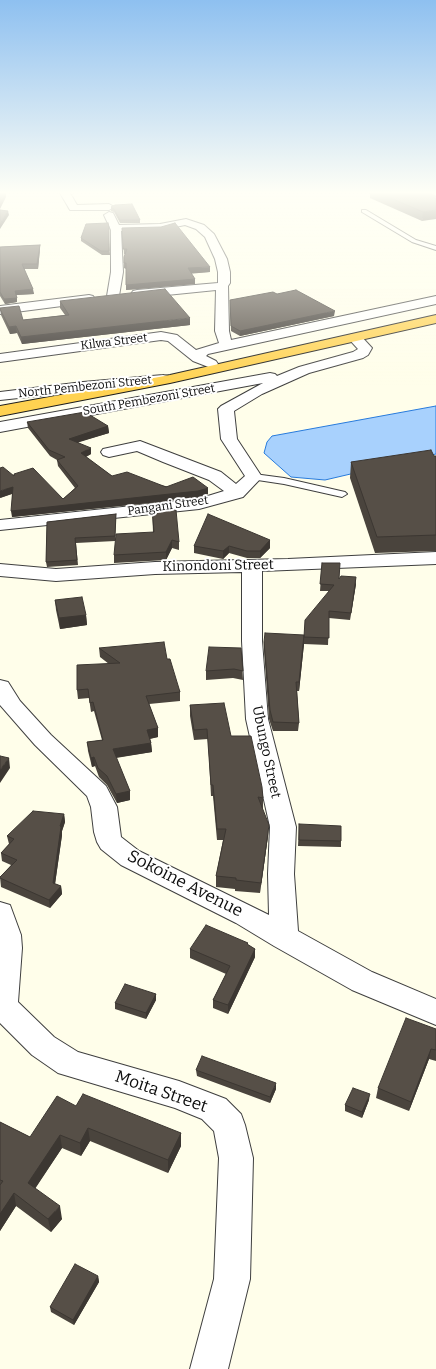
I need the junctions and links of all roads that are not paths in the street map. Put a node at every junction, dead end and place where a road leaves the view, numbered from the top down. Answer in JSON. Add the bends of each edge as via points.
{"nodes":[{"id":1,"x":116,"y":257,"type":"edge"},
{"id":2,"x":220,"y":257,"type":"edge"},
{"id":3,"x":222,"y":286,"type":"junction"},
{"id":4,"x":114,"y":296,"type":"junction"},
{"id":5,"x":436,"y":300,"type":"edge"},
{"id":6,"x":0,"y":310,"type":"edge"},
{"id":7,"x":436,"y":319,"type":"edge"},
{"id":8,"x":355,"y":338,"type":"junction"},
{"id":9,"x":226,"y":346,"type":"junction"},
{"id":10,"x":0,"y":358,"type":"edge"},
{"id":11,"x":198,"y":358,"type":"junction"},
{"id":12,"x":219,"y":368,"type":"junction"},
{"id":13,"x":298,"y":372,"type":"junction"},
{"id":14,"x":170,"y":379,"type":"junction"},
{"id":15,"x":0,"y":396,"type":"edge"},
{"id":16,"x":0,"y":411,"type":"edge"},
{"id":17,"x":0,"y":427,"type":"edge"},
{"id":18,"x":109,"y":452,"type":"dead end"},
{"id":19,"x":254,"y":477,"type":"junction"},
{"id":20,"x":237,"y":493,"type":"junction"},
{"id":21,"x":342,"y":494,"type":"dead end"},
{"id":22,"x":0,"y":525,"type":"edge"},
{"id":23,"x":436,"y":558,"type":"edge"},
{"id":24,"x":252,"y":565,"type":"junction"},
{"id":25,"x":0,"y":570,"type":"edge"},
{"id":26,"x":0,"y":687,"type":"edge"},
{"id":27,"x":0,"y":913,"type":"edge"},
{"id":28,"x":284,"y":938,"type":"junction"},
{"id":29,"x":1,"y":1006,"type":"edge"},
{"id":30,"x":436,"y":1012,"type":"edge"},
{"id":31,"x":209,"y":1369,"type":"edge"}],
"edges":[{"from":1,"to":4,"type":"street"},
{"from":2,"to":3,"type":"street","via":[[224,272]]},
{"from":3,"to":4,"type":"street"},
{"from":3,"to":9,"type":"street","via":[[222,331]]},
{"from":4,"to":6,"type":"street"},
{"from":5,"to":9,"type":"street"},
{"from":7,"to":8,"type":"highway"},
{"from":8,"to":12,"type":"highway"},
{"from":8,"to":13,"type":"street","via":[[364,348],[358,355]]},
{"from":9,"to":11,"type":"street","via":[[204,351]]},
{"from":10,"to":11,"type":"street","name":"Kilwa Street","via":[[161,336],[172,338]]},
{"from":11,"to":12,"type":"street","name":"Kilwa Street"},
{"from":12,"to":14,"type":"highway"},
{"from":13,"to":17,"type":"street","name":"South Pembezoni Street"},
{"from":13,"to":19,"type":"street","via":[[257,391],[225,411],[230,439]]},
{"from":14,"to":15,"type":"street","name":"North Pembezoni Street"},
{"from":14,"to":16,"type":"highway"},
{"from":18,"to":20,"type":"street","via":[[140,446],[215,476]]},
{"from":19,"to":20,"type":"street","name":"Pangani Street"},
{"from":19,"to":21,"type":"lane"},
{"from":20,"to":22,"type":"street","name":"Pangani Street","via":[[199,504]]},
{"from":23,"to":24,"type":"street","name":"Kinondoni Street"},
{"from":24,"to":25,"type":"street","name":"Kinondoni Street","via":[[56,575]]},
{"from":24,"to":28,"type":"street","name":"Ubungo Street","via":[[252,641],[257,719],[283,827],[281,874]]},
{"from":26,"to":28,"type":"street","name":"Sokoine Avenue","via":[[12,706],[43,740],[97,792],[104,807],[110,842],[114,846],[130,858],[246,915]]},
{"from":27,"to":29,"type":"street","name":"Moita Street","via":[[8,948]]},
{"from":28,"to":30,"type":"street","name":"Sokoine Avenue","via":[[362,982]]},
{"from":29,"to":31,"type":"street","name":"Moita Street","via":[[42,1046],[69,1063],[178,1095],[214,1110],[229,1125],[236,1158],[232,1279]]}]}
